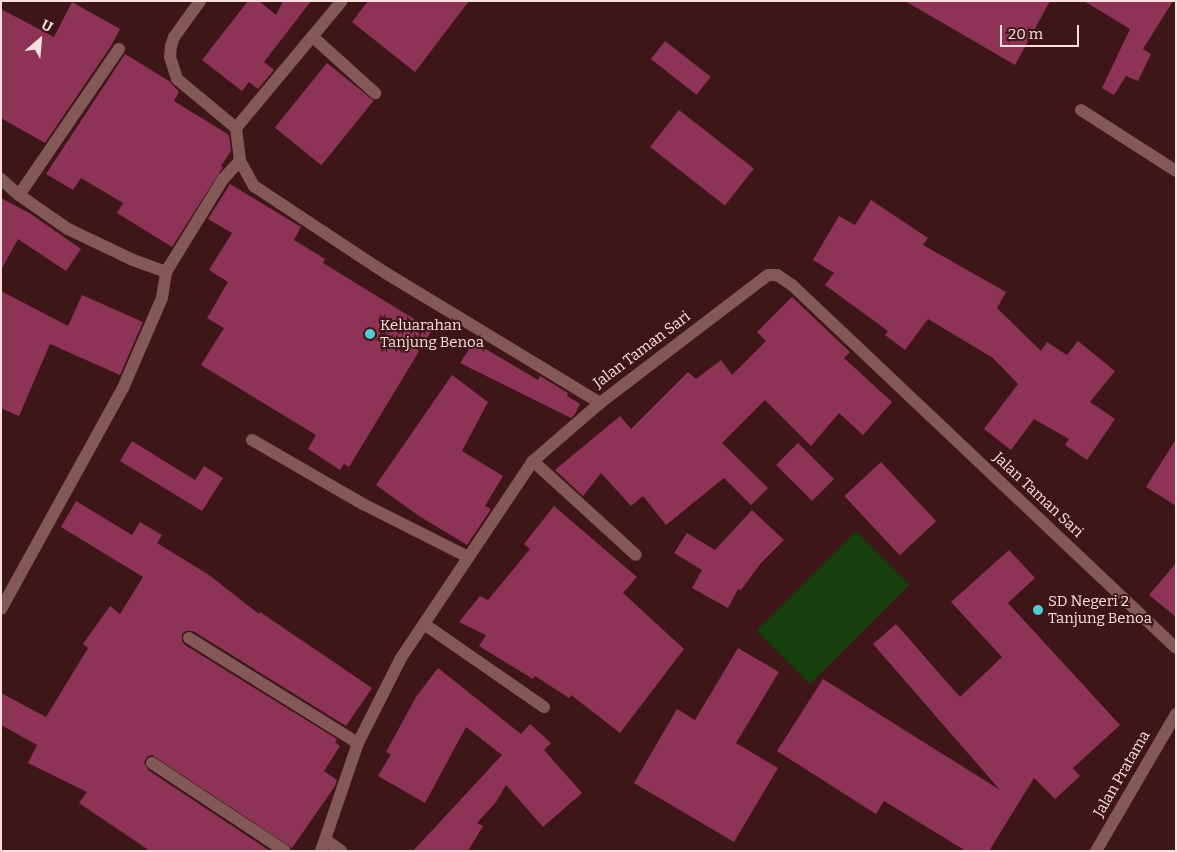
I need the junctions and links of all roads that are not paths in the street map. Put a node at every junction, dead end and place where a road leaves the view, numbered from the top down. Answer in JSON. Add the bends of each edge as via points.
{"nodes":[{"id":1,"x":200,"y":1,"type":"edge"},
{"id":2,"x":342,"y":1,"type":"edge"},
{"id":3,"x":313,"y":37,"type":"junction"},
{"id":4,"x":119,"y":49,"type":"dead end"},
{"id":5,"x":375,"y":93,"type":"dead end"},
{"id":6,"x":1081,"y":110,"type":"dead end"},
{"id":7,"x":236,"y":128,"type":"junction"},
{"id":8,"x":240,"y":162,"type":"junction"},
{"id":9,"x":1176,"y":171,"type":"edge"},
{"id":10,"x":1,"y":179,"type":"edge"},
{"id":11,"x":18,"y":195,"type":"junction"},
{"id":12,"x":166,"y":272,"type":"junction"},
{"id":13,"x":600,"y":403,"type":"junction"},
{"id":14,"x":252,"y":440,"type":"dead end"},
{"id":15,"x":533,"y":461,"type":"junction"},
{"id":16,"x":636,"y":555,"type":"dead end"},
{"id":17,"x":468,"y":557,"type":"junction"},
{"id":18,"x":1,"y":609,"type":"edge"},
{"id":19,"x":424,"y":624,"type":"junction"},
{"id":20,"x":189,"y":638,"type":"dead end"},
{"id":21,"x":1176,"y":648,"type":"edge"},
{"id":22,"x":544,"y":707,"type":"dead end"},
{"id":23,"x":1176,"y":714,"type":"edge"},
{"id":24,"x":358,"y":743,"type":"junction"},
{"id":25,"x":152,"y":763,"type":"dead end"},
{"id":26,"x":324,"y":845,"type":"edge"},
{"id":27,"x":285,"y":851,"type":"edge"},
{"id":28,"x":341,"y":851,"type":"edge"},
{"id":29,"x":1096,"y":851,"type":"edge"}],
"edges":[{"from":1,"to":7,"type":"street","via":[[174,37],[170,57],[178,79]]},
{"from":2,"to":3,"type":"street"},
{"from":3,"to":5,"type":"street"},
{"from":3,"to":7,"type":"street"},
{"from":4,"to":11,"type":"street"},
{"from":6,"to":9,"type":"street"},
{"from":7,"to":8,"type":"street","name":"Jalan Taman Sari"},
{"from":8,"to":12,"type":"street","via":[[223,179]]},
{"from":8,"to":13,"type":"street","name":"Jalan Taman Sari","via":[[254,186],[384,272]]},
{"from":10,"to":11,"type":"street"},
{"from":11,"to":12,"type":"street","via":[[68,229]]},
{"from":12,"to":18,"type":"street","via":[[162,298],[123,388]]},
{"from":13,"to":15,"type":"street"},
{"from":13,"to":21,"type":"street","name":"Jalan Taman Sari","via":[[768,275],[777,275],[792,285]]},
{"from":14,"to":17,"type":"street","via":[[364,504]]},
{"from":15,"to":16,"type":"street"},
{"from":15,"to":17,"type":"street"},
{"from":17,"to":19,"type":"street"},
{"from":19,"to":22,"type":"street"},
{"from":19,"to":24,"type":"street","via":[[393,674]]},
{"from":20,"to":24,"type":"street"},
{"from":23,"to":29,"type":"street","name":"Jalan Pratama"},
{"from":24,"to":26,"type":"street"},
{"from":25,"to":27,"type":"street"},
{"from":26,"to":28,"type":"street"}]}
